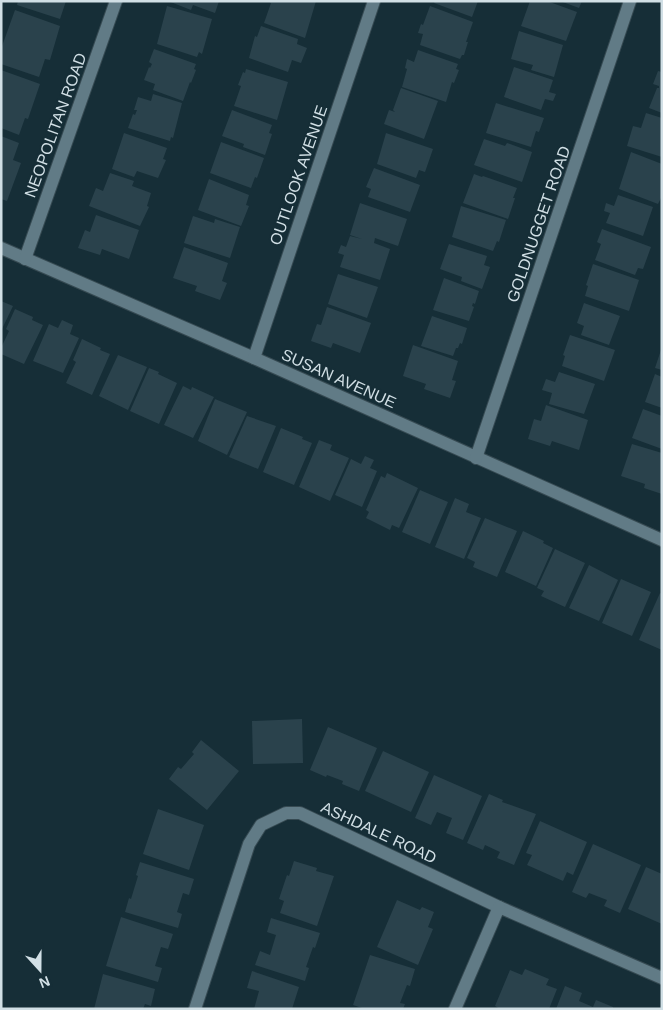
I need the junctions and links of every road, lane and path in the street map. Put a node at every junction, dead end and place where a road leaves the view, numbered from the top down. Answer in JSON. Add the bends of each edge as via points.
{"nodes":[{"id":1,"x":116,"y":1,"type":"edge"},
{"id":2,"x":374,"y":1,"type":"edge"},
{"id":3,"x":630,"y":1,"type":"edge"},
{"id":4,"x":1,"y":248,"type":"edge"},
{"id":5,"x":25,"y":259,"type":"junction"},
{"id":6,"x":254,"y":358,"type":"junction"},
{"id":7,"x":476,"y":458,"type":"junction"},
{"id":8,"x":662,"y":540,"type":"edge"},
{"id":9,"x":499,"y":907,"type":"junction"},
{"id":10,"x":662,"y":978,"type":"edge"},
{"id":11,"x":195,"y":1009,"type":"edge"},
{"id":12,"x":455,"y":1009,"type":"edge"}],
"edges":[{"from":1,"to":5,"type":"street","name":"NEOPOLITAN ROAD"},
{"from":2,"to":6,"type":"street","name":"OUTLOOK AVENUE"},
{"from":3,"to":7,"type":"street","name":"GOLDNUGGET ROAD"},
{"from":4,"to":5,"type":"street","name":"SUSAN AVENUE"},
{"from":5,"to":6,"type":"street","name":"SUSAN AVENUE"},
{"from":6,"to":7,"type":"street","name":"SUSAN AVENUE"},
{"from":7,"to":8,"type":"street","name":"SUSAN AVENUE"},
{"from":9,"to":10,"type":"street","name":"ASHDALE ROAD"},
{"from":9,"to":11,"type":"street","name":"ASHDALE ROAD","via":[[300,813],[286,813],[261,826],[249,844]]},
{"from":9,"to":12,"type":"street"}]}
